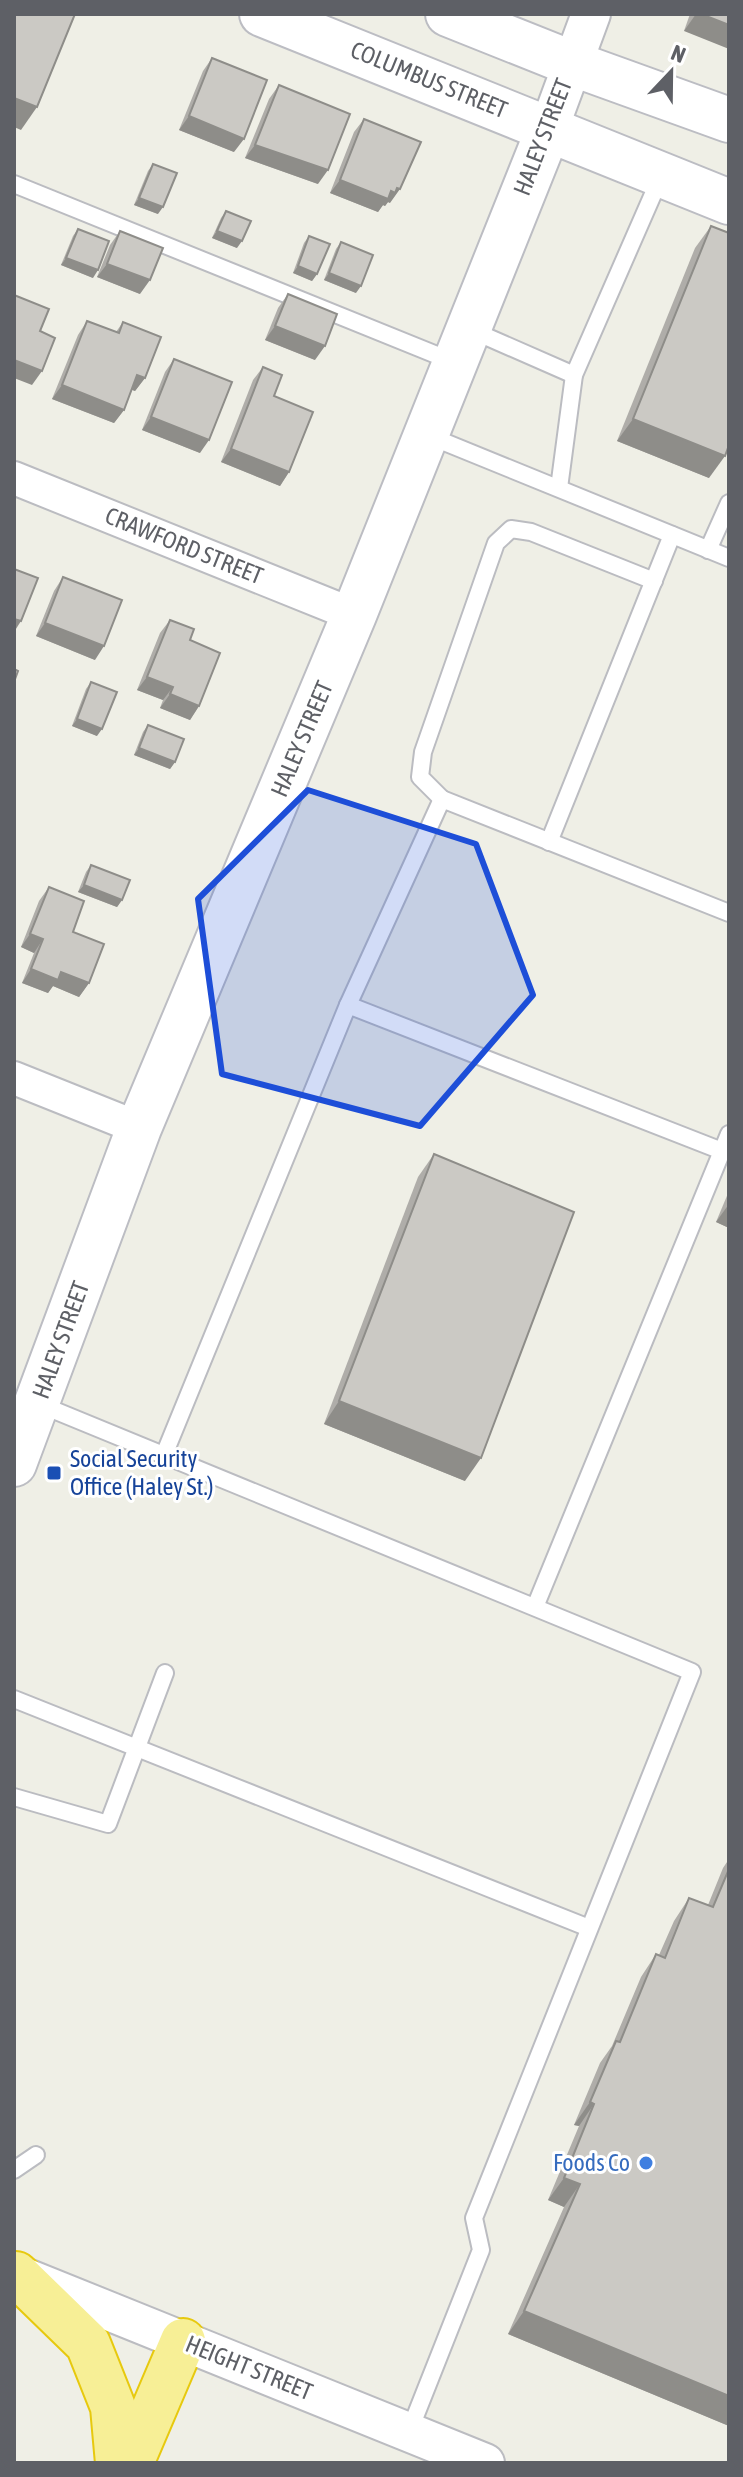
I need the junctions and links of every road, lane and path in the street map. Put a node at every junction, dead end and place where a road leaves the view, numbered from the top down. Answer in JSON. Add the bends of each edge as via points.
{"nodes":[{"id":1,"x":262,"y":14,"type":"edge"},
{"id":2,"x":448,"y":14,"type":"edge"},
{"id":3,"x":591,"y":14,"type":"edge"},
{"id":4,"x":571,"y":63,"type":"junction"},
{"id":5,"x":729,"y":120,"type":"edge"},
{"id":6,"x":549,"y":128,"type":"junction"},
{"id":7,"x":662,"y":174,"type":"junction"},
{"id":8,"x":14,"y":184,"type":"edge"},
{"id":9,"x":729,"y":202,"type":"edge"},
{"id":10,"x":462,"y":345,"type":"junction"},
{"id":11,"x":574,"y":375,"type":"junction"},
{"id":12,"x":426,"y":434,"type":"junction"},
{"id":13,"x":14,"y":478,"type":"edge"},
{"id":14,"x":559,"y":488,"type":"junction"},
{"id":15,"x":729,"y":503,"type":"edge"},
{"id":16,"x":672,"y":535,"type":"junction"},
{"id":17,"x":708,"y":550,"type":"junction"},
{"id":18,"x":729,"y":558,"type":"edge"},
{"id":19,"x":654,"y":581,"type":"junction"},
{"id":20,"x":354,"y":615,"type":"junction"},
{"id":21,"x":442,"y":799,"type":"junction"},
{"id":22,"x":549,"y":842,"type":"junction"},
{"id":23,"x":729,"y":913,"type":"edge"},
{"id":24,"x":348,"y":1005,"type":"junction"},
{"id":25,"x":14,"y":1078,"type":"edge"},
{"id":26,"x":139,"y":1128,"type":"junction"},
{"id":27,"x":729,"y":1134,"type":"edge"},
{"id":28,"x":722,"y":1151,"type":"junction"},
{"id":29,"x":38,"y":1404,"type":"junction"},
{"id":30,"x":164,"y":1455,"type":"junction"},
{"id":31,"x":14,"y":1464,"type":"edge"},
{"id":32,"x":535,"y":1607,"type":"junction"},
{"id":33,"x":165,"y":1673,"type":"dead end"},
{"id":34,"x":14,"y":1699,"type":"edge"},
{"id":35,"x":137,"y":1748,"type":"junction"},
{"id":36,"x":14,"y":1797,"type":"edge"},
{"id":37,"x":589,"y":1928,"type":"junction"},
{"id":38,"x":36,"y":2155,"type":"dead end"},
{"id":39,"x":14,"y":2170,"type":"edge"},
{"id":40,"x":15,"y":2273,"type":"edge"},
{"id":41,"x":183,"y":2341,"type":"junction"},
{"id":42,"x":409,"y":2432,"type":"junction"},
{"id":43,"x":118,"y":2463,"type":"edge"},
{"id":44,"x":131,"y":2463,"type":"edge"},
{"id":45,"x":485,"y":2463,"type":"edge"}],
"edges":[{"from":1,"to":6,"type":"main road","name":"COLUMBUS STREET"},
{"from":2,"to":4,"type":"main road"},
{"from":3,"to":4,"type":"street","name":"HALEY STREET"},
{"from":4,"to":5,"type":"main road"},
{"from":4,"to":6,"type":"street","name":"HALEY STREET"},
{"from":6,"to":7,"type":"main road","name":"COLUMBUS STREET"},
{"from":6,"to":10,"type":"main road","name":"HALEY STREET"},
{"from":7,"to":9,"type":"main road","name":"COLUMBUS STREET"},
{"from":7,"to":11,"type":"lane"},
{"from":8,"to":10,"type":"lane"},
{"from":10,"to":11,"type":"lane"},
{"from":10,"to":12,"type":"main road","name":"HALEY STREET"},
{"from":11,"to":14,"type":"lane"},
{"from":12,"to":14,"type":"lane"},
{"from":12,"to":20,"type":"main road","name":"HALEY STREET"},
{"from":13,"to":20,"type":"street","name":"CRAWFORD STREET"},
{"from":14,"to":16,"type":"lane"},
{"from":15,"to":17,"type":"lane"},
{"from":16,"to":17,"type":"lane"},
{"from":16,"to":19,"type":"lane"},
{"from":17,"to":18,"type":"lane"},
{"from":19,"to":21,"type":"lane","via":[[531,532],[511,529],[496,543],[423,752],[420,777]]},
{"from":19,"to":22,"type":"lane"},
{"from":20,"to":26,"type":"main road","name":"HALEY STREET"},
{"from":21,"to":22,"type":"lane"},
{"from":21,"to":24,"type":"lane"},
{"from":22,"to":23,"type":"lane"},
{"from":24,"to":28,"type":"lane"},
{"from":24,"to":30,"type":"lane"},
{"from":25,"to":26,"type":"street"},
{"from":26,"to":29,"type":"main road","name":"HALEY STREET"},
{"from":27,"to":28,"type":"lane"},
{"from":28,"to":32,"type":"lane"},
{"from":29,"to":30,"type":"lane"},
{"from":29,"to":31,"type":"main road","name":"HALEY STREET"},
{"from":30,"to":32,"type":"lane"},
{"from":32,"to":37,"type":"lane","via":[[692,1672]]},
{"from":33,"to":35,"type":"lane"},
{"from":34,"to":35,"type":"lane"},
{"from":35,"to":36,"type":"lane","via":[[108,1824]]},
{"from":35,"to":37,"type":"lane"},
{"from":37,"to":42,"type":"lane","via":[[474,2218],[481,2250]]},
{"from":38,"to":39,"type":"lane"},
{"from":40,"to":41,"type":"street","name":"HEIGHT STREET"},
{"from":40,"to":43,"type":"highway","via":[[88,2344],[113,2407]]},
{"from":41,"to":42,"type":"street","name":"HEIGHT STREET"},
{"from":41,"to":44,"type":"highway"},
{"from":42,"to":45,"type":"street","name":"HEIGHT STREET"}]}
